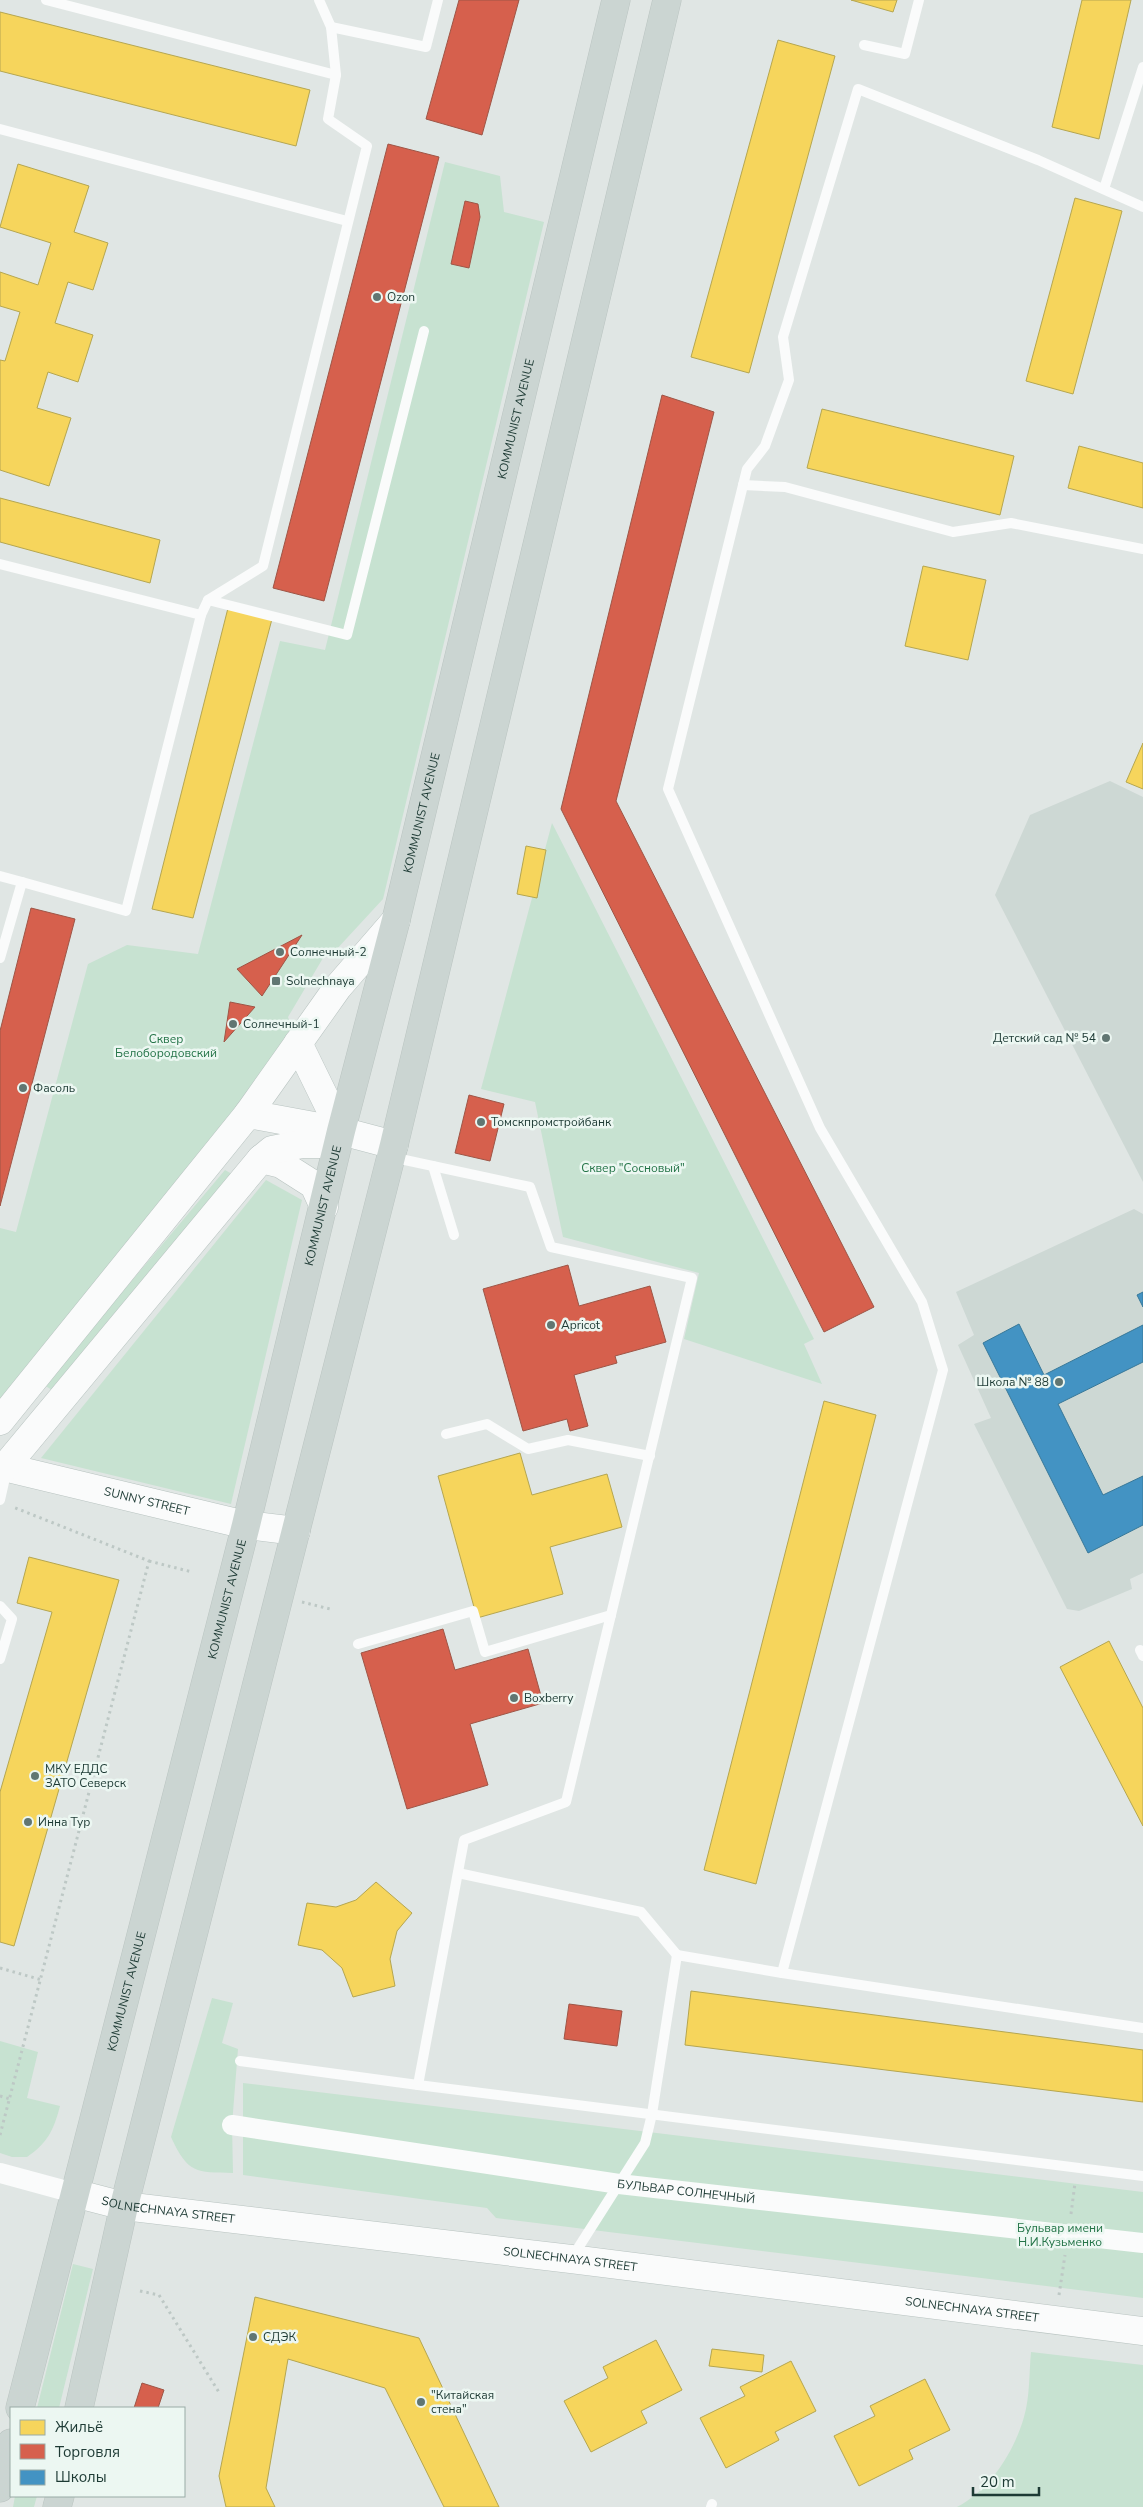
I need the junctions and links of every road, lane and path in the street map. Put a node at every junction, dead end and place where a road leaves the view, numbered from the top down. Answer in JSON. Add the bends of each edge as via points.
{"nodes":[{"id":1,"x":46,"y":0,"type":"edge"},
{"id":2,"x":319,"y":0,"type":"edge"},
{"id":3,"x":438,"y":0,"type":"edge"},
{"id":4,"x":616,"y":0,"type":"edge"},
{"id":5,"x":667,"y":0,"type":"edge"},
{"id":6,"x":919,"y":0,"type":"edge"},
{"id":7,"x":331,"y":27,"type":"junction"},
{"id":8,"x":864,"y":45,"type":"dead end"},
{"id":9,"x":1143,"y":67,"type":"edge"},
{"id":10,"x":336,"y":75,"type":"junction"},
{"id":11,"x":0,"y":129,"type":"edge"},
{"id":12,"x":1104,"y":189,"type":"junction"},
{"id":13,"x":1143,"y":207,"type":"edge"},
{"id":14,"x":347,"y":221,"type":"junction"},
{"id":15,"x":424,"y":331,"type":"dead end"},
{"id":16,"x":743,"y":486,"type":"junction"},
{"id":17,"x":1143,"y":549,"type":"edge"},
{"id":18,"x":0,"y":564,"type":"edge"},
{"id":19,"x":208,"y":600,"type":"junction"},
{"id":20,"x":200,"y":615,"type":"junction"},
{"id":21,"x":0,"y":876,"type":"edge"},
{"id":22,"x":22,"y":882,"type":"junction"},
{"id":23,"x":396,"y":920,"type":"junction"},
{"id":24,"x":0,"y":958,"type":"edge"},
{"id":25,"x":298,"y":1044,"type":"junction"},
{"id":26,"x":248,"y":1114,"type":"junction"},
{"id":27,"x":341,"y":1131,"type":"junction"},
{"id":28,"x":393,"y":1151,"type":"junction"},
{"id":29,"x":261,"y":1160,"type":"junction"},
{"id":30,"x":433,"y":1166,"type":"junction"},
{"id":31,"x":324,"y":1207,"type":"junction"},
{"id":32,"x":454,"y":1235,"type":"dead end"},
{"id":33,"x":0,"y":1421,"type":"edge"},
{"id":34,"x":446,"y":1434,"type":"dead end"},
{"id":35,"x":650,"y":1456,"type":"junction"},
{"id":36,"x":4,"y":1467,"type":"edge"},
{"id":37,"x":0,"y":1500,"type":"edge"},
{"id":38,"x":16,"y":1509,"type":"dead end"},
{"id":39,"x":246,"y":1525,"type":"junction"},
{"id":40,"x":296,"y":1531,"type":"junction"},
{"id":41,"x":149,"y":1561,"type":"junction"},
{"id":42,"x":192,"y":1572,"type":"dead end"},
{"id":43,"x":294,"y":1600,"type":"dead end"},
{"id":44,"x":0,"y":1606,"type":"edge"},
{"id":45,"x":330,"y":1609,"type":"dead end"},
{"id":46,"x":611,"y":1615,"type":"junction"},
{"id":47,"x":358,"y":1644,"type":"dead end"},
{"id":48,"x":0,"y":1659,"type":"edge"},
{"id":49,"x":458,"y":1873,"type":"junction"},
{"id":50,"x":678,"y":1955,"type":"junction"},
{"id":51,"x":0,"y":1968,"type":"edge"},
{"id":52,"x":782,"y":1972,"type":"junction"},
{"id":53,"x":42,"y":1980,"type":"junction"},
{"id":54,"x":1143,"y":2028,"type":"edge"},
{"id":55,"x":240,"y":2061,"type":"dead end"},
{"id":56,"x":418,"y":2085,"type":"junction"},
{"id":57,"x":0,"y":2096,"type":"edge"},
{"id":58,"x":10,"y":2098,"type":"junction"},
{"id":59,"x":652,"y":2114,"type":"junction"},
{"id":60,"x":232,"y":2125,"type":"dead end"},
{"id":61,"x":0,"y":2135,"type":"edge"},
{"id":62,"x":0,"y":2173,"type":"edge"},
{"id":63,"x":1143,"y":2176,"type":"edge"},
{"id":64,"x":619,"y":2184,"type":"junction"},
{"id":65,"x":74,"y":2193,"type":"junction"},
{"id":66,"x":124,"y":2206,"type":"junction"},
{"id":67,"x":1143,"y":2243,"type":"edge"},
{"id":68,"x":572,"y":2259,"type":"junction"},
{"id":69,"x":140,"y":2291,"type":"dead end"},
{"id":70,"x":1143,"y":2331,"type":"edge"},
{"id":71,"x":220,"y":2394,"type":"dead end"},
{"id":72,"x":20,"y":2407,"type":"edge"},
{"id":73,"x":79,"y":2407,"type":"edge"},
{"id":74,"x":10,"y":2447,"type":"edge"},
{"id":75,"x":0,"y":2488,"type":"edge"}],
"edges":[{"from":1,"to":10,"type":"lane"},
{"from":2,"to":7,"type":"lane"},
{"from":3,"to":7,"type":"lane","via":[[426,47]]},
{"from":4,"to":23,"type":"main road","name":"KOMMUNIST AVENUE"},
{"from":5,"to":28,"type":"main road"},
{"from":6,"to":8,"type":"lane","via":[[905,54]]},
{"from":7,"to":10,"type":"lane"},
{"from":9,"to":12,"type":"lane"},
{"from":10,"to":14,"type":"lane","via":[[328,119],[367,146]]},
{"from":11,"to":14,"type":"lane"},
{"from":12,"to":13,"type":"lane"},
{"from":12,"to":16,"type":"lane","via":[[858,89],[783,337],[789,380],[765,446],[747,469]]},
{"from":14,"to":19,"type":"lane","via":[[263,566]]},
{"from":15,"to":19,"type":"lane","via":[[347,635]]},
{"from":16,"to":17,"type":"lane","via":[[785,487],[953,532],[1011,523]]},
{"from":16,"to":52,"type":"lane","via":[[668,789],[820,1128],[922,1302],[943,1370]]},
{"from":18,"to":20,"type":"lane"},
{"from":19,"to":20,"type":"lane"},
{"from":20,"to":22,"type":"lane","via":[[126,911]]},
{"from":21,"to":22,"type":"lane"},
{"from":22,"to":24,"type":"lane"},
{"from":23,"to":25,"type":"street","via":[[338,987]]},
{"from":23,"to":27,"type":"main road","name":"KOMMUNIST AVENUE"},
{"from":25,"to":26,"type":"street"},
{"from":25,"to":27,"type":"street"},
{"from":26,"to":27,"type":"street"},
{"from":26,"to":33,"type":"street"},
{"from":27,"to":28,"type":"street"},
{"from":27,"to":29,"type":"street","via":[[320,1144],[272,1150]]},
{"from":27,"to":31,"type":"main road","name":"KOMMUNIST AVENUE"},
{"from":28,"to":30,"type":"lane"},
{"from":28,"to":40,"type":"main road"},
{"from":29,"to":31,"type":"street","via":[[281,1164],[314,1185]]},
{"from":29,"to":36,"type":"street"},
{"from":30,"to":32,"type":"lane"},
{"from":30,"to":35,"type":"lane","via":[[530,1187],[551,1247],[692,1278]]},
{"from":31,"to":39,"type":"main road","name":"KOMMUNIST AVENUE"},
{"from":34,"to":35,"type":"lane","via":[[487,1424],[528,1449],[568,1440]]},
{"from":35,"to":46,"type":"lane"},
{"from":36,"to":37,"type":"lane"},
{"from":36,"to":39,"type":"street","name":"SUNNY STREET"},
{"from":38,"to":41,"type":"path"},
{"from":39,"to":40,"type":"street","name":"SUNNY STREET"},
{"from":39,"to":65,"type":"main road","name":"KOMMUNIST AVENUE"},
{"from":40,"to":66,"type":"main road"},
{"from":41,"to":42,"type":"path"},
{"from":41,"to":53,"type":"path"},
{"from":43,"to":45,"type":"path"},
{"from":44,"to":48,"type":"lane","via":[[12,1618]]},
{"from":46,"to":47,"type":"lane","via":[[485,1652],[473,1611]]},
{"from":46,"to":49,"type":"lane","via":[[566,1802],[464,1840]]},
{"from":49,"to":50,"type":"lane","via":[[641,1912]]},
{"from":49,"to":56,"type":"lane"},
{"from":50,"to":52,"type":"lane"},
{"from":50,"to":59,"type":"lane"},
{"from":51,"to":53,"type":"path"},
{"from":52,"to":54,"type":"lane"},
{"from":53,"to":58,"type":"path"},
{"from":55,"to":56,"type":"lane"},
{"from":56,"to":59,"type":"lane"},
{"from":57,"to":58,"type":"path"},
{"from":58,"to":61,"type":"path"},
{"from":59,"to":63,"type":"lane"},
{"from":59,"to":64,"type":"lane","via":[[645,2143]]},
{"from":60,"to":64,"type":"street","name":"БУЛЬВАР СОЛНЕЧНЫЙ"},
{"from":62,"to":65,"type":"street","name":"SOLNECHNAYA STREET"},
{"from":64,"to":67,"type":"street","name":"БУЛЬВАР СОЛНЕЧНЫЙ"},
{"from":64,"to":68,"type":"lane"},
{"from":65,"to":66,"type":"street","name":"SOLNECHNAYA STREET"},
{"from":65,"to":72,"type":"main road","name":"KOMMUNIST AVENUE"},
{"from":66,"to":68,"type":"street","name":"SOLNECHNAYA STREET"},
{"from":66,"to":73,"type":"main road"},
{"from":68,"to":70,"type":"street","name":"SOLNECHNAYA STREET"},
{"from":69,"to":71,"type":"path","via":[[159,2295]]},
{"from":74,"to":75,"type":"main road"}]}
